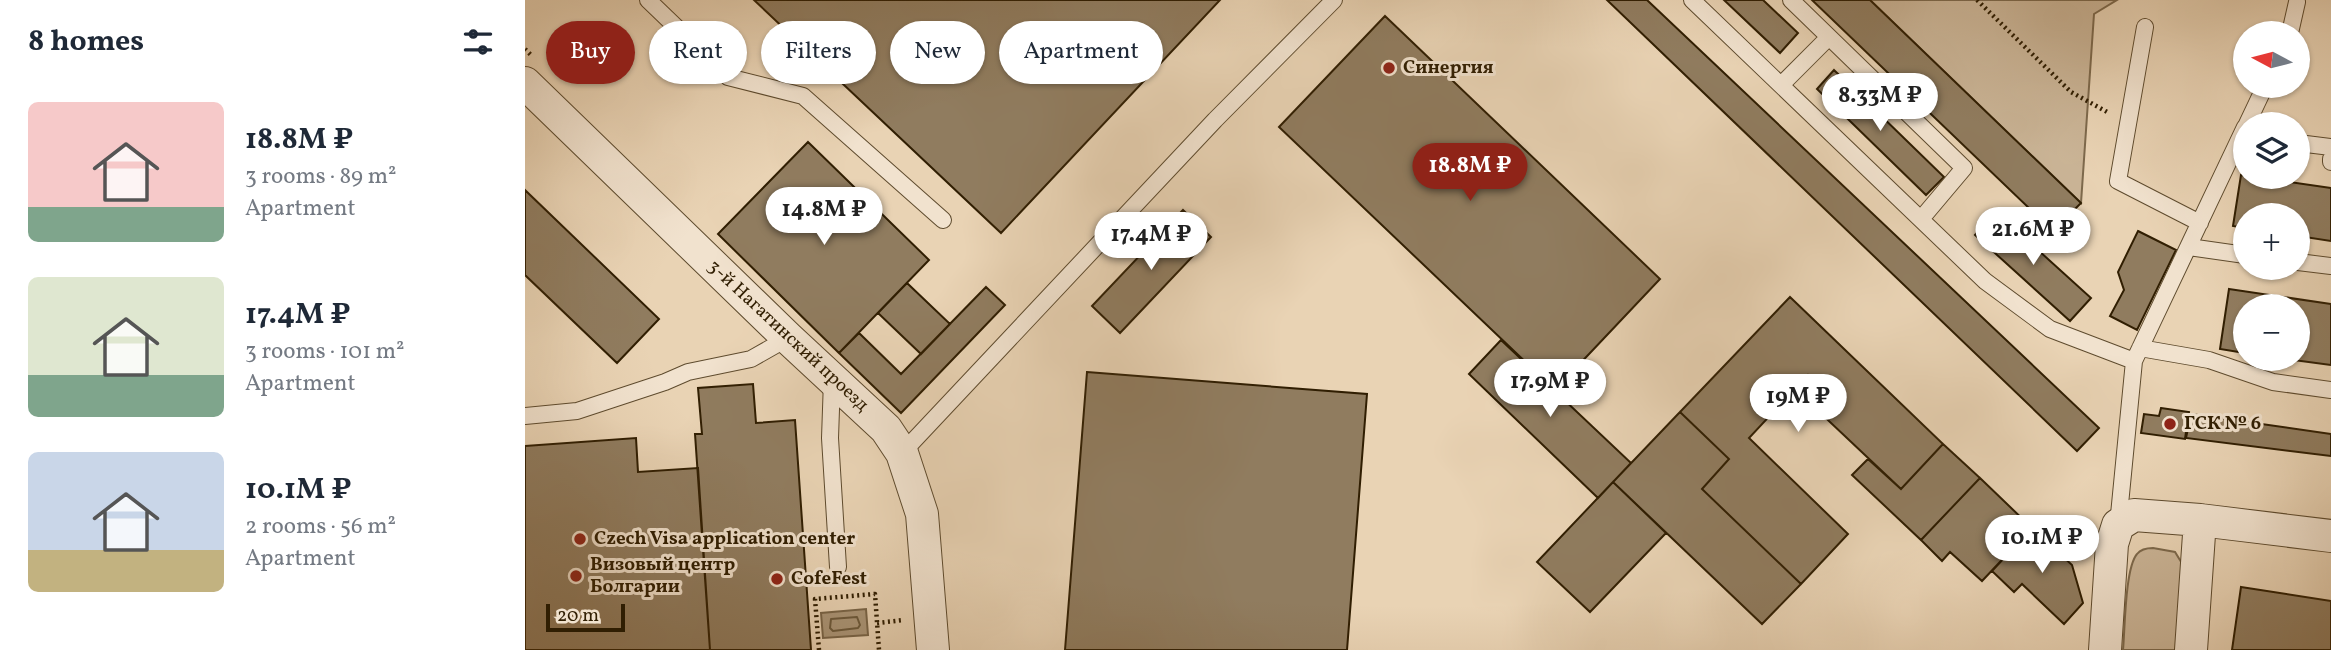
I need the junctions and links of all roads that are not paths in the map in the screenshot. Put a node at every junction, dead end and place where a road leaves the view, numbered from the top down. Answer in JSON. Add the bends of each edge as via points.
{"nodes":[{"id":1,"x":648,"y":0,"type":"edge"},
{"id":2,"x":1334,"y":0,"type":"edge"},
{"id":3,"x":1692,"y":0,"type":"edge"},
{"id":4,"x":1791,"y":0,"type":"edge"},
{"id":5,"x":2297,"y":2,"type":"dead end"},
{"id":6,"x":2293,"y":21,"type":"edge"},
{"id":7,"x":2145,"y":27,"type":"dead end"},
{"id":8,"x":1829,"y":37,"type":"junction"},
{"id":9,"x":525,"y":83,"type":"edge"},
{"id":10,"x":1781,"y":85,"type":"junction"},
{"id":11,"x":2310,"y":144,"type":"edge"},
{"id":12,"x":2331,"y":147,"type":"edge"},
{"id":13,"x":2233,"y":156,"type":"edge"},
{"id":14,"x":1920,"y":219,"type":"junction"},
{"id":15,"x":943,"y":220,"type":"dead end"},
{"id":16,"x":2200,"y":223,"type":"junction"},
{"id":17,"x":2189,"y":247,"type":"junction"},
{"id":18,"x":2233,"y":252,"type":"edge"},
{"id":19,"x":2310,"y":264,"type":"edge"},
{"id":20,"x":2331,"y":267,"type":"edge"},
{"id":21,"x":788,"y":338,"type":"junction"},
{"id":22,"x":2137,"y":355,"type":"junction"},
{"id":23,"x":832,"y":377,"type":"junction"},
{"id":24,"x":2331,"y":390,"type":"edge"},
{"id":25,"x":525,"y":416,"type":"edge"},
{"id":26,"x":902,"y":453,"type":"junction"},
{"id":27,"x":2200,"y":520,"type":"junction"},
{"id":28,"x":2118,"y":526,"type":"junction"},
{"id":29,"x":2331,"y":536,"type":"edge"},
{"id":30,"x":838,"y":566,"type":"dead end"},
{"id":31,"x":933,"y":650,"type":"edge"},
{"id":32,"x":2105,"y":650,"type":"edge"},
{"id":33,"x":2190,"y":650,"type":"edge"}],
"edges":[{"from":1,"to":15,"type":"lane","via":[[728,77],[803,96]]},
{"from":2,"to":26,"type":"lane"},
{"from":3,"to":10,"type":"lane"},
{"from":4,"to":8,"type":"lane"},
{"from":5,"to":6,"type":"lane"},
{"from":7,"to":16,"type":"lane","via":[[2118,181]]},
{"from":8,"to":10,"type":"lane"},
{"from":8,"to":14,"type":"lane","via":[[1964,168]]},
{"from":9,"to":21,"type":"street","name":"3-й Нагатинский проезд"},
{"from":10,"to":14,"type":"lane"},
{"from":11,"to":12,"type":"lane"},
{"from":13,"to":16,"type":"lane"},
{"from":14,"to":22,"type":"lane","via":[[1985,281],[2050,329]]},
{"from":16,"to":17,"type":"lane"},
{"from":17,"to":18,"type":"lane"},
{"from":17,"to":22,"type":"lane"},
{"from":19,"to":20,"type":"lane"},
{"from":21,"to":23,"type":"street","name":"3-й Нагатинский проезд"},
{"from":21,"to":25,"type":"lane","via":[[751,359],[688,372],[577,411]]},
{"from":22,"to":24,"type":"lane","via":[[2210,360],[2273,382]]},
{"from":22,"to":28,"type":"lane"},
{"from":23,"to":26,"type":"street","name":"3-й Нагатинский проезд","via":[[886,429]]},
{"from":23,"to":30,"type":"lane","via":[[830,438]]},
{"from":26,"to":31,"type":"street","name":"3-й Нагатинский проезд","via":[[922,514]]},
{"from":27,"to":28,"type":"street","via":[[2134,514]]},
{"from":27,"to":29,"type":"street"},
{"from":27,"to":33,"type":"street"},
{"from":28,"to":32,"type":"street","via":[[2112,544]]}]}
